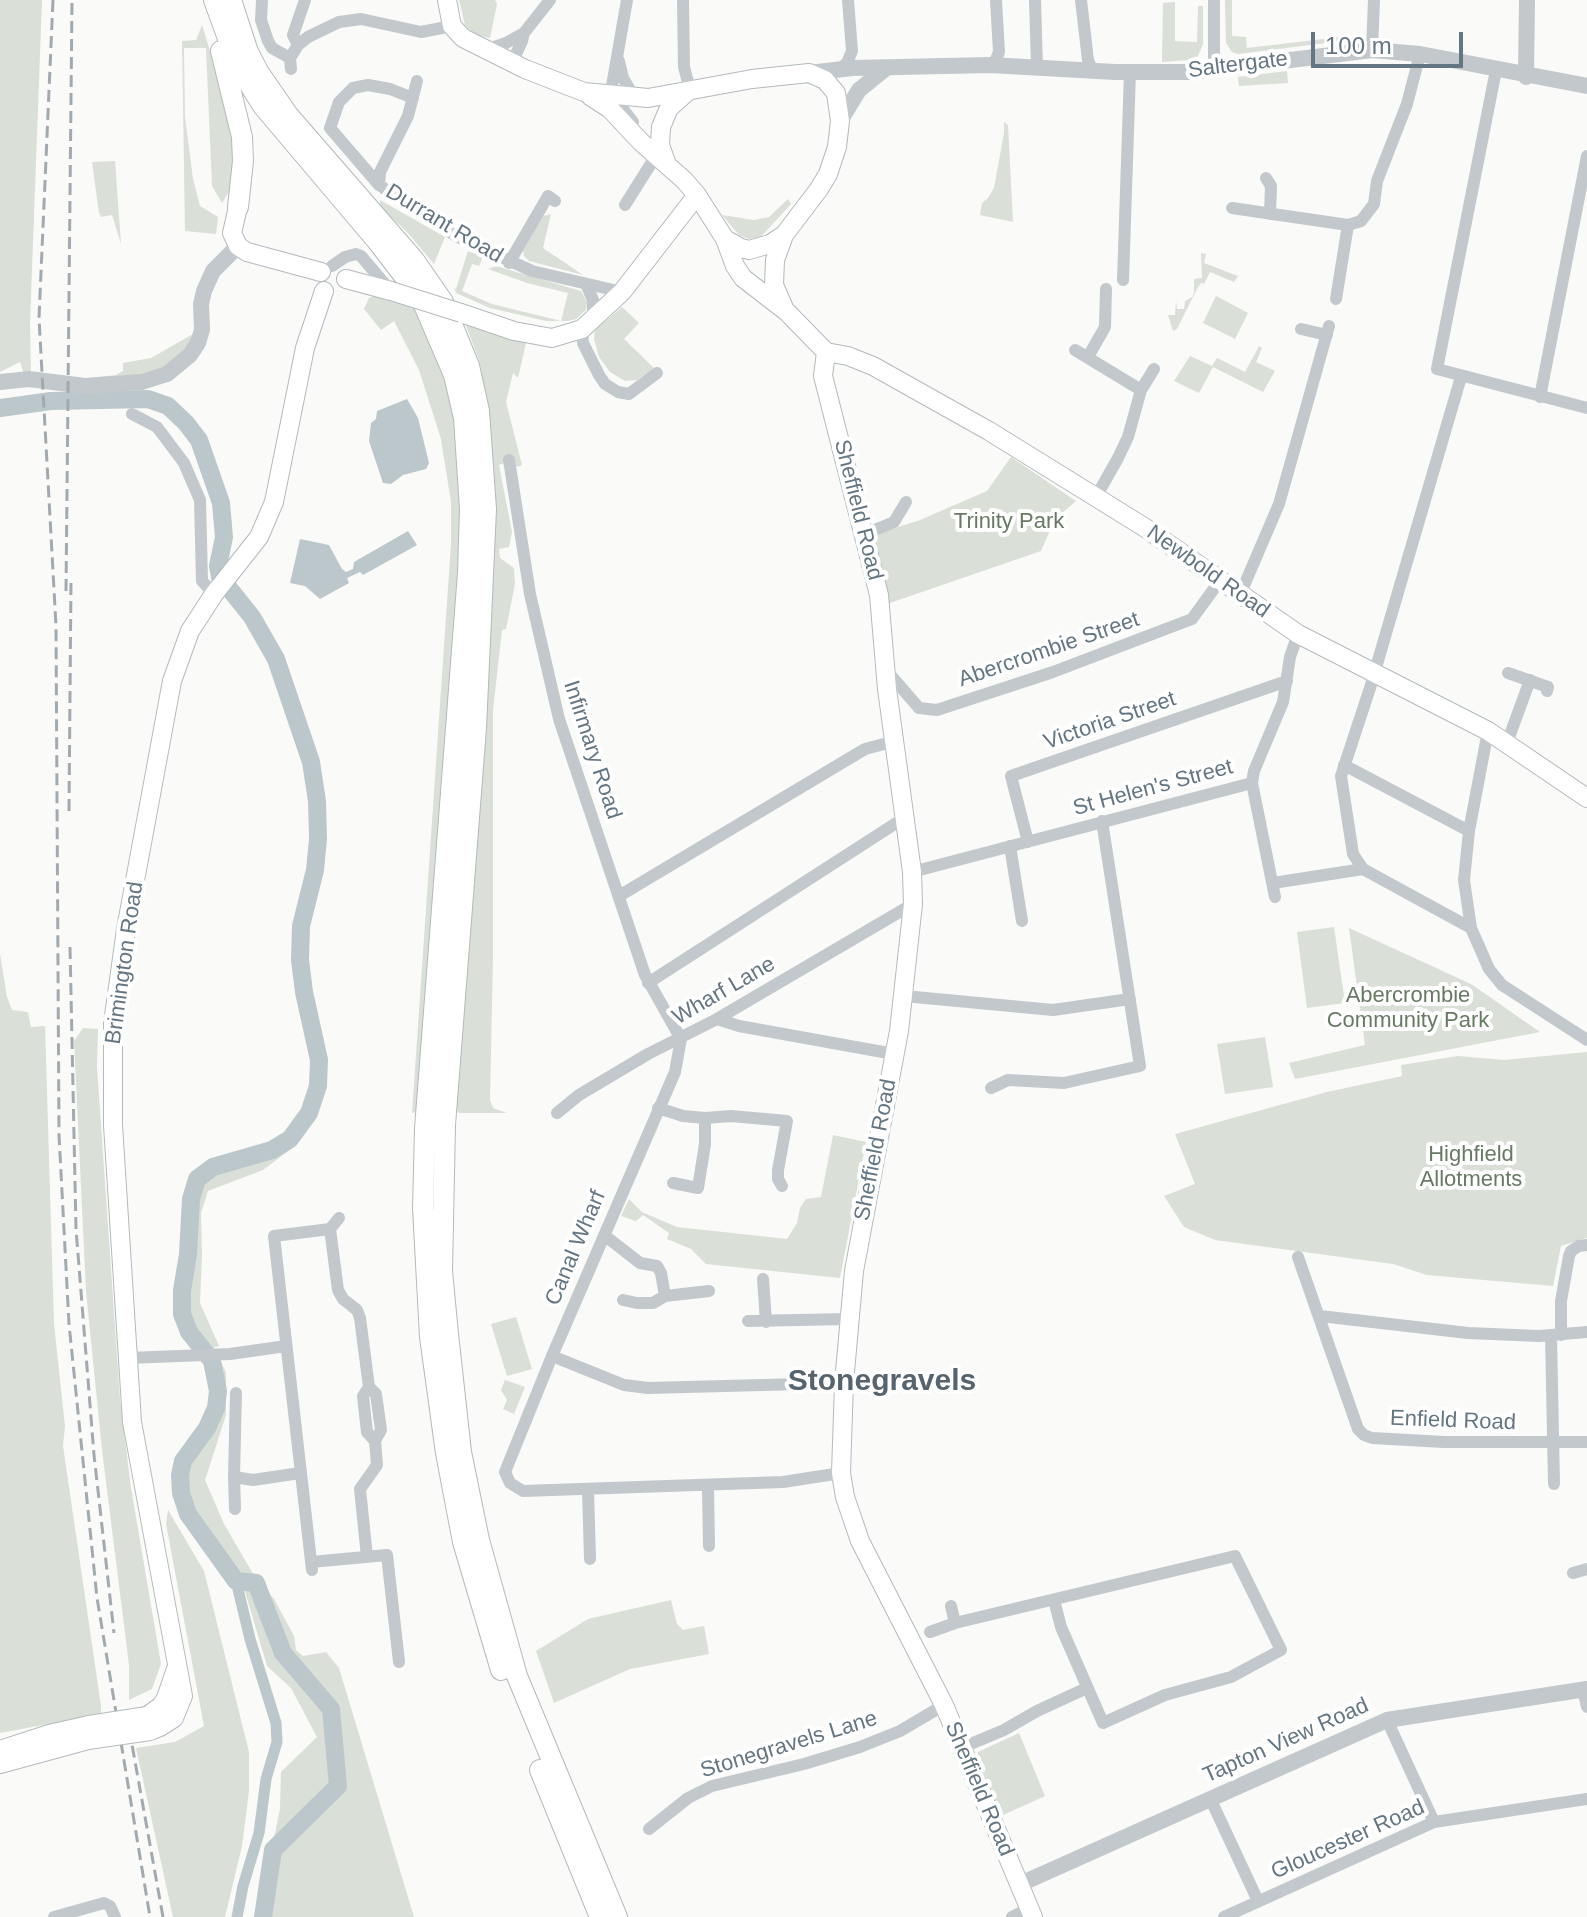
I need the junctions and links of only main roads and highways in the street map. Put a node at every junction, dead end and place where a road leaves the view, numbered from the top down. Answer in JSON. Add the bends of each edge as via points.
{"nodes":[{"id":1,"x":212,"y":0,"type":"edge"},
{"id":2,"x":231,"y":0,"type":"edge"},
{"id":3,"x":447,"y":0,"type":"edge"},
{"id":4,"x":690,"y":90,"type":"junction"},
{"id":5,"x":584,"y":92,"type":"junction"},
{"id":6,"x":659,"y":162,"type":"junction"},
{"id":7,"x":697,"y":195,"type":"junction"},
{"id":8,"x":238,"y":207,"type":"joint"},
{"id":9,"x":674,"y":229,"type":"junction"},
{"id":10,"x":722,"y":234,"type":"junction"},
{"id":11,"x":784,"y":235,"type":"junction"},
{"id":12,"x":331,"y":277,"type":"junction"},
{"id":13,"x":787,"y":312,"type":"junction"},
{"id":14,"x":826,"y":352,"type":"junction"},
{"id":15,"x":1587,"y":796,"type":"edge"},
{"id":16,"x":88,"y":1732,"type":"junction"},
{"id":17,"x":0,"y":1750,"type":"edge"},
{"id":18,"x":0,"y":1764,"type":"edge"},
{"id":19,"x":1025,"y":1914,"type":"edge"},
{"id":20,"x":600,"y":1917,"type":"edge"},
{"id":21,"x":617,"y":1917,"type":"edge"}],
"edges":[{"from":1,"to":8,"type":"highway","via":[[242,137]]},
{"from":1,"to":20,"type":"highway","via":[[238,66],[263,106],[421,298],[454,375],[464,418],[468,573],[425,1128],[430,1337],[463,1542],[504,1679]]},
{"from":2,"to":21,"type":"highway","via":[[248,52],[288,115],[414,260],[443,302],[469,366],[479,411],[486,509],[476,728],[445,1125],[442,1271],[461,1452],[479,1540],[517,1676]]},
{"from":3,"to":5,"type":"main road","via":[[452,26],[463,38]]},
{"from":4,"to":5,"type":"main road","name":"Saltergate","via":[[641,98]]},
{"from":4,"to":6,"type":"main road","via":[[669,108],[661,127]]},
{"from":4,"to":11,"type":"main road","name":"Saltergate","via":[[809,73],[836,93],[840,121],[828,174]]},
{"from":5,"to":6,"type":"main road","via":[[610,109]]},
{"from":6,"to":7,"type":"main road"},
{"from":7,"to":9,"type":"main road"},
{"from":7,"to":10,"type":"main road"},
{"from":8,"to":12,"type":"main road","via":[[232,233],[243,249]]},
{"from":9,"to":10,"type":"main road","via":[[696,222]]},
{"from":9,"to":12,"type":"main road","bridge":true,"via":[[587,325],[552,338]]},
{"from":10,"to":11,"type":"main road","via":[[749,250]]},
{"from":10,"to":13,"type":"main road","via":[[743,278]]},
{"from":11,"to":13,"type":"main road","via":[[774,285]]},
{"from":12,"to":16,"type":"main road","name":"Brimington Road","bridge":true,"via":[[305,348],[274,502],[259,537],[214,594],[185,643],[172,681],[126,929],[113,1023],[113,1125],[132,1422],[176,1669],[166,1698],[149,1723]]},
{"from":13,"to":14,"type":"main road"},
{"from":14,"to":15,"type":"main road","name":"Newbold Road","via":[[873,366],[989,431],[1298,634],[1488,731]]},
{"from":14,"to":19,"type":"main road","name":"Sheffield Road","via":[[823,376],[879,595],[913,904],[904,996],[848,1319],[841,1473],[860,1541],[944,1705]]},
{"from":16,"to":17,"type":"main road","name":"Brimington Road","via":[[49,1734]]},
{"from":16,"to":18,"type":"main road","name":"Brimington Road"}]}
